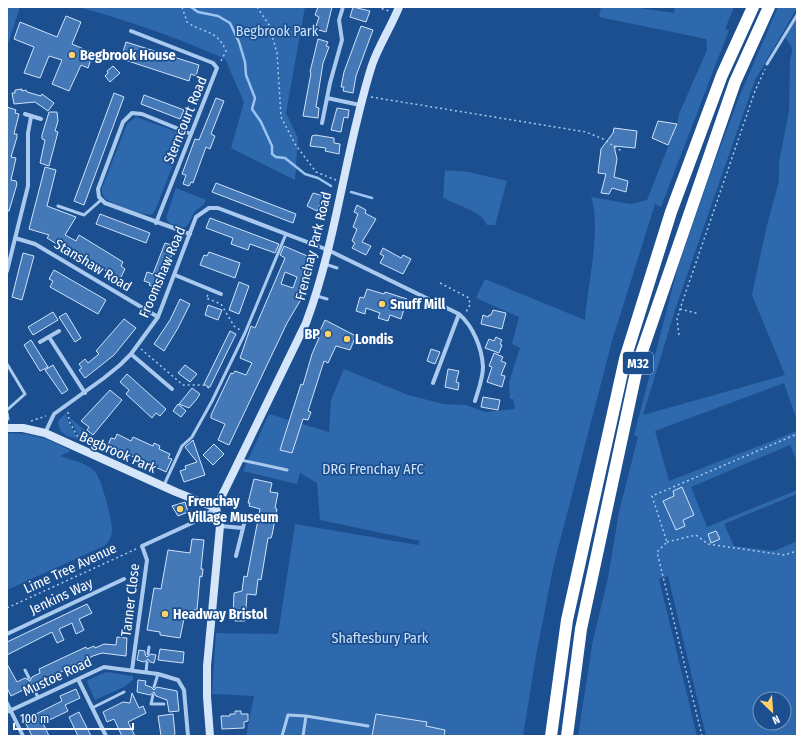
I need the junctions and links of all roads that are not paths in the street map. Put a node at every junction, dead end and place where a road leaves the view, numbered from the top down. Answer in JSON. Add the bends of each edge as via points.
{"nodes":[{"id":1,"x":343,"y":7,"type":"edge"},
{"id":2,"x":753,"y":7,"type":"edge"},
{"id":3,"x":769,"y":7,"type":"edge"},
{"id":4,"x":398,"y":10,"type":"edge"},
{"id":5,"x":797,"y":15,"type":"edge"},
{"id":6,"x":130,"y":31,"type":"dead end"},
{"id":7,"x":767,"y":64,"type":"road end"},
{"id":8,"x":326,"y":98,"type":"junction"},
{"id":9,"x":361,"y":105,"type":"junction"},
{"id":10,"x":25,"y":114,"type":"dead end"},
{"id":11,"x":31,"y":117,"type":"junction"},
{"id":12,"x":41,"y":119,"type":"dead end"},
{"id":13,"x":322,"y":123,"type":"dead end"},
{"id":14,"x":191,"y":134,"type":"junction"},
{"id":15,"x":101,"y":200,"type":"junction"},
{"id":16,"x":58,"y":206,"type":"dead end"},
{"id":17,"x":156,"y":223,"type":"junction"},
{"id":18,"x":190,"y":234,"type":"junction"},
{"id":19,"x":286,"y":234,"type":"junction"},
{"id":20,"x":15,"y":238,"type":"junction"},
{"id":21,"x":328,"y":250,"type":"junction"},
{"id":22,"x":325,"y":264,"type":"junction"},
{"id":23,"x":337,"y":268,"type":"dead end"},
{"id":24,"x":7,"y":271,"type":"edge"},
{"id":25,"x":175,"y":275,"type":"junction"},
{"id":26,"x":221,"y":294,"type":"dead end"},
{"id":27,"x":316,"y":296,"type":"junction"},
{"id":28,"x":327,"y":299,"type":"dead end"},
{"id":29,"x":461,"y":315,"type":"junction"},
{"id":30,"x":158,"y":316,"type":"junction"},
{"id":31,"x":59,"y":331,"type":"dead end"},
{"id":32,"x":49,"y":337,"type":"junction"},
{"id":33,"x":40,"y":342,"type":"dead end"},
{"id":34,"x":131,"y":354,"type":"junction"},
{"id":35,"x":7,"y":364,"type":"edge"},
{"id":36,"x":433,"y":383,"type":"dead end"},
{"id":37,"x":172,"y":389,"type":"dead end"},
{"id":38,"x":85,"y":393,"type":"junction"},
{"id":39,"x":475,"y":401,"type":"dead end"},
{"id":40,"x":7,"y":411,"type":"edge"},
{"id":41,"x":7,"y":423,"type":"edge"},
{"id":42,"x":45,"y":433,"type":"junction"},
{"id":43,"x":239,"y":460,"type":"junction"},
{"id":44,"x":286,"y":470,"type":"dead end"},
{"id":45,"x":163,"y":486,"type":"junction"},
{"id":46,"x":216,"y":508,"type":"junction"},
{"id":47,"x":246,"y":516,"type":"dead end"},
{"id":48,"x":220,"y":526,"type":"junction"},
{"id":49,"x":243,"y":528,"type":"junction"},
{"id":50,"x":236,"y":556,"type":"dead end"},
{"id":51,"x":124,"y":578,"type":"dead end"},
{"id":52,"x":7,"y":634,"type":"edge"},
{"id":53,"x":149,"y":647,"type":"dead end"},
{"id":54,"x":148,"y":654,"type":"dead end"},
{"id":55,"x":147,"y":662,"type":"dead end"},
{"id":56,"x":25,"y":670,"type":"dead end"},
{"id":57,"x":132,"y":670,"type":"junction"},
{"id":58,"x":146,"y":672,"type":"junction"},
{"id":59,"x":158,"y":674,"type":"junction"},
{"id":60,"x":29,"y":678,"type":"dead end"},
{"id":61,"x":78,"y":679,"type":"junction"},
{"id":62,"x":32,"y":686,"type":"dead end"},
{"id":63,"x":154,"y":688,"type":"dead end"},
{"id":64,"x":124,"y":692,"type":"dead end"},
{"id":65,"x":153,"y":696,"type":"dead end"},
{"id":66,"x":38,"y":698,"type":"junction"},
{"id":67,"x":7,"y":703,"type":"edge"},
{"id":68,"x":164,"y":704,"type":"dead end"},
{"id":69,"x":92,"y":708,"type":"junction"},
{"id":70,"x":9,"y":711,"type":"edge"},
{"id":71,"x":306,"y":716,"type":"junction"},
{"id":72,"x":368,"y":726,"type":"dead end"},
{"id":73,"x":23,"y":736,"type":"edge"},
{"id":74,"x":106,"y":736,"type":"edge"},
{"id":75,"x":188,"y":736,"type":"edge"},
{"id":76,"x":210,"y":736,"type":"edge"},
{"id":77,"x":282,"y":736,"type":"edge"},
{"id":78,"x":303,"y":736,"type":"edge"},
{"id":79,"x":551,"y":736,"type":"edge"},
{"id":80,"x":567,"y":736,"type":"edge"}],
"edges":[{"from":1,"to":8,"type":"street","via":[[339,20],[342,40]]},
{"from":2,"to":79,"type":"highway","number":"M32","via":[[722,74],[671,212],[625,358],[568,620]]},
{"from":3,"to":80,"type":"highway","number":"M32","via":[[735,82],[638,363],[581,629]]},
{"from":4,"to":9,"type":"main road","name":"Frenchay Park Road","via":[[373,63]]},
{"from":5,"to":7,"type":"lane"},
{"from":6,"to":14,"type":"street","name":"Sterncourt Road","via":[[213,63],[217,68]]},
{"from":8,"to":9,"type":"street"},
{"from":8,"to":13,"type":"street"},
{"from":9,"to":21,"type":"main road","name":"Frenchay Park Road"},
{"from":10,"to":11,"type":"street"},
{"from":11,"to":12,"type":"street"},
{"from":11,"to":20,"type":"street","via":[[28,133],[28,186]]},
{"from":14,"to":15,"type":"street","via":[[142,114],[132,113],[123,122],[98,189]]},
{"from":14,"to":17,"type":"street","name":"Sterncourt Road"},
{"from":15,"to":16,"type":"lane","via":[[84,215]]},
{"from":15,"to":17,"type":"street"},
{"from":17,"to":18,"type":"street"},
{"from":18,"to":19,"type":"street","name":"Froomshaw Road","via":[[196,217],[209,208],[218,208]]},
{"from":18,"to":25,"type":"street","name":"Froomshaw Road"},
{"from":19,"to":21,"type":"street","name":"Froomshaw Road"},
{"from":19,"to":45,"type":"lane","via":[[245,333],[192,437],[182,446]]},
{"from":20,"to":24,"type":"street"},
{"from":20,"to":30,"type":"street","name":"Stanshaw Road","via":[[35,244]]},
{"from":21,"to":22,"type":"main road","name":"Frenchay Park Road"},
{"from":21,"to":29,"type":"street","name":"Froomshaw Road"},
{"from":22,"to":23,"type":"lane"},
{"from":22,"to":27,"type":"main road","name":"Frenchay Park Road"},
{"from":25,"to":26,"type":"street"},
{"from":25,"to":30,"type":"street","name":"Froomshaw Road"},
{"from":27,"to":28,"type":"lane"},
{"from":27,"to":43,"type":"main road","name":"Frenchay Park Road","via":[[306,323]]},
{"from":29,"to":36,"type":"street"},
{"from":29,"to":39,"type":"street","via":[[471,328],[482,364]]},
{"from":30,"to":34,"type":"street","name":"Froomshaw Road"},
{"from":31,"to":32,"type":"street"},
{"from":32,"to":33,"type":"street"},
{"from":32,"to":38,"type":"street"},
{"from":34,"to":37,"type":"street"},
{"from":34,"to":38,"type":"street","name":"Froomshaw Road"},
{"from":35,"to":40,"type":"lane","via":[[25,394]]},
{"from":38,"to":42,"type":"street","name":"Froomshaw Road","via":[[54,414]]},
{"from":40,"to":41,"type":"lane"},
{"from":41,"to":42,"type":"main road","name":"Begbrook Park"},
{"from":42,"to":45,"type":"main road","name":"Begbrook Park"},
{"from":43,"to":44,"type":"lane"},
{"from":43,"to":46,"type":"main road","name":"Frenchay Park Road"},
{"from":45,"to":46,"type":"main road","name":"Begbrook Park"},
{"from":46,"to":48,"type":"main road"},
{"from":46,"to":57,"type":"street","name":"Tanner Close","via":[[192,523],[142,546],[147,560]]},
{"from":47,"to":49,"type":"street"},
{"from":48,"to":49,"type":"street"},
{"from":48,"to":76,"type":"main road","via":[[207,666]]},
{"from":49,"to":50,"type":"street"},
{"from":51,"to":52,"type":"street","name":"Jenkins Way"},
{"from":53,"to":54,"type":"lane"},
{"from":55,"to":58,"type":"lane"},
{"from":56,"to":60,"type":"lane"},
{"from":57,"to":58,"type":"street","name":"Mustoe Road"},
{"from":57,"to":61,"type":"street","name":"Mustoe Road","via":[[104,667]]},
{"from":58,"to":59,"type":"street","name":"Mustoe Road"},
{"from":59,"to":63,"type":"lane"},
{"from":59,"to":75,"type":"street","name":"Mustoe Road","via":[[176,678],[183,685]]},
{"from":61,"to":66,"type":"street","name":"Mustoe Road"},
{"from":61,"to":69,"type":"street"},
{"from":62,"to":66,"type":"lane"},
{"from":64,"to":69,"type":"lane"},
{"from":65,"to":68,"type":"lane","via":[[151,704]]},
{"from":66,"to":70,"type":"street","name":"Mustoe Road"},
{"from":67,"to":70,"type":"street"},
{"from":69,"to":74,"type":"street"},
{"from":70,"to":73,"type":"street"},
{"from":71,"to":72,"type":"lane"},
{"from":71,"to":77,"type":"lane","via":[[288,715]]},
{"from":71,"to":78,"type":"lane"}]}
